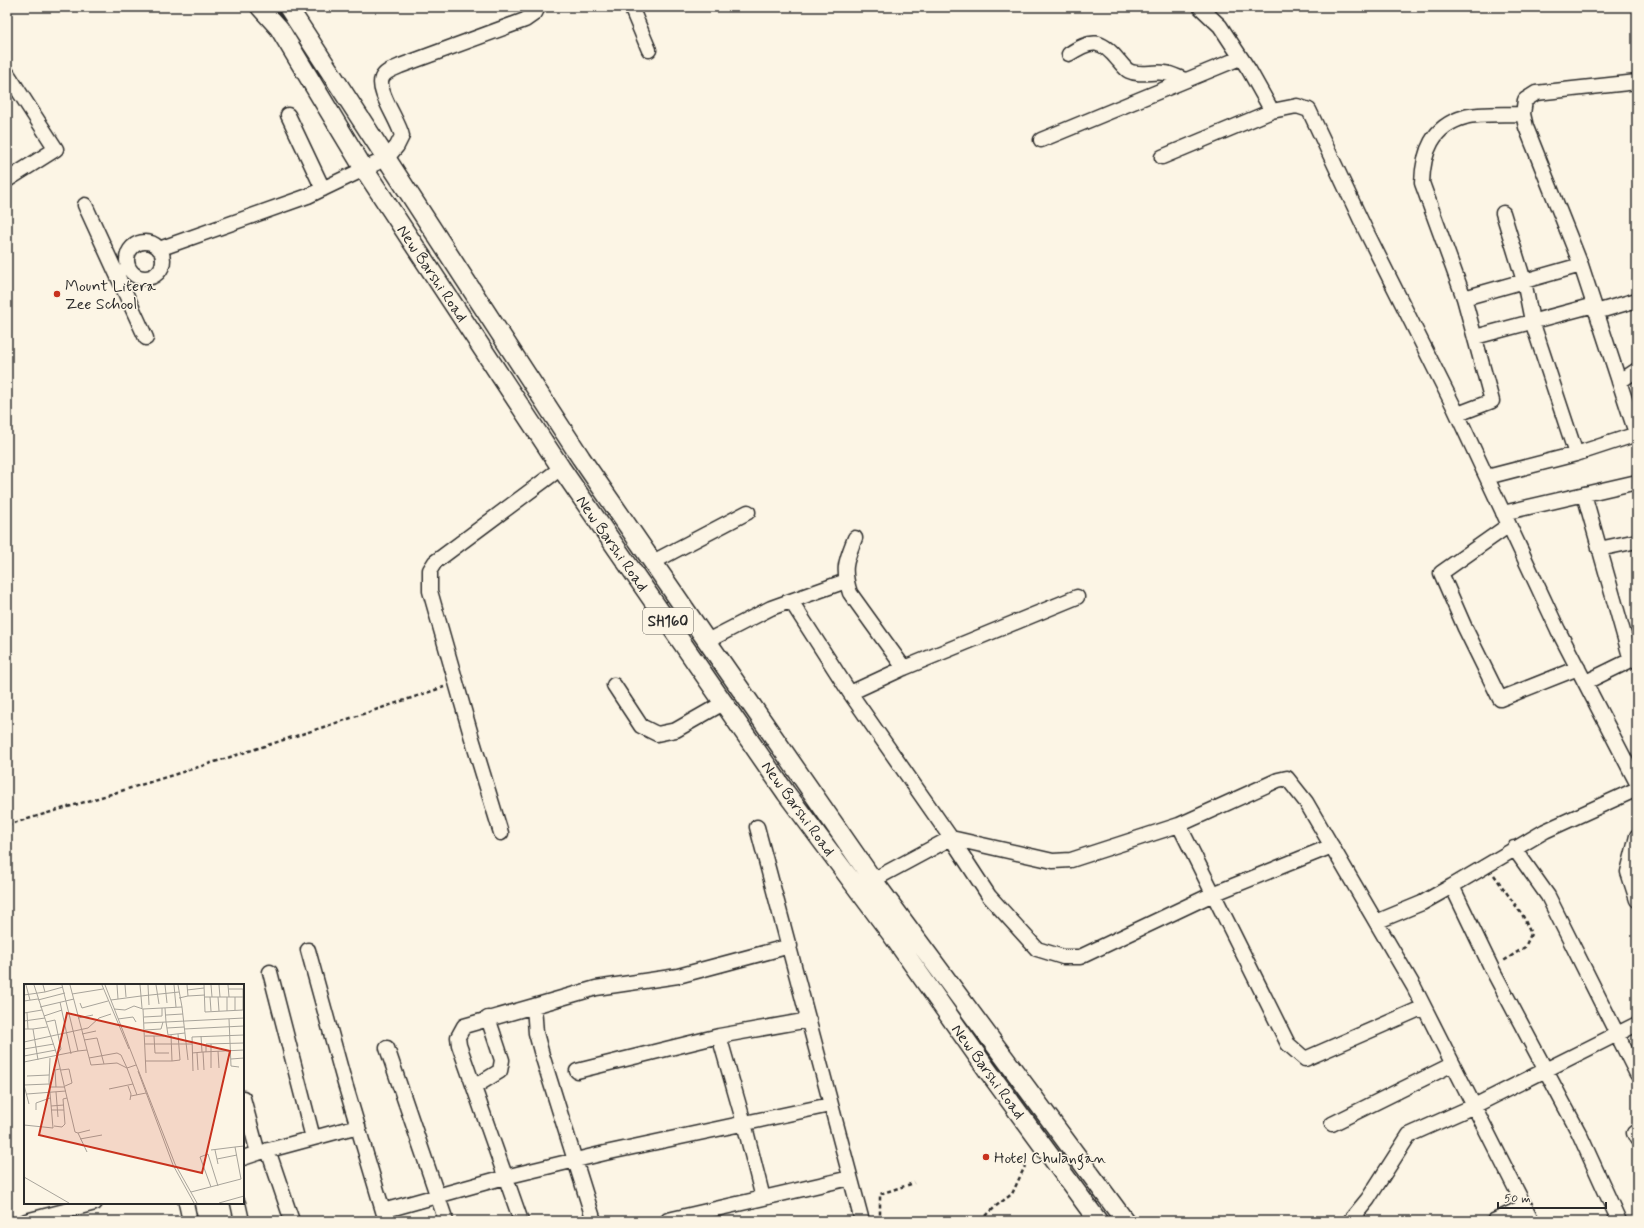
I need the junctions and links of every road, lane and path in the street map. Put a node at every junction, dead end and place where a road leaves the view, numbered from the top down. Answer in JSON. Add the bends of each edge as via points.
{"nodes":[{"id":1,"x":260,"y":7,"type":"edge"},
{"id":2,"x":288,"y":7,"type":"edge"},
{"id":3,"x":538,"y":7,"type":"edge"},
{"id":4,"x":631,"y":7,"type":"edge"},
{"id":5,"x":1200,"y":7,"type":"edge"},
{"id":6,"x":649,"y":50,"type":"dead end"},
{"id":7,"x":1069,"y":54,"type":"dead end"},
{"id":8,"x":1240,"y":58,"type":"junction"},
{"id":9,"x":7,"y":73,"type":"edge"},
{"id":10,"x":1186,"y":80,"type":"junction"},
{"id":11,"x":1637,"y":82,"type":"edge"},
{"id":12,"x":1272,"y":111,"type":"junction"},
{"id":13,"x":1523,"y":114,"type":"junction"},
{"id":14,"x":288,"y":115,"type":"dead end"},
{"id":15,"x":1041,"y":140,"type":"dead end"},
{"id":16,"x":1162,"y":157,"type":"dead end"},
{"id":17,"x":387,"y":158,"type":"junction"},
{"id":18,"x":364,"y":169,"type":"junction"},
{"id":19,"x":7,"y":180,"type":"edge"},
{"id":20,"x":323,"y":189,"type":"junction"},
{"id":21,"x":85,"y":205,"type":"dead end"},
{"id":22,"x":1503,"y":213,"type":"dead end"},
{"id":23,"x":159,"y":249,"type":"junction"},
{"id":24,"x":1581,"y":265,"type":"junction"},
{"id":25,"x":122,"y":267,"type":"junction"},
{"id":26,"x":1524,"y":281,"type":"junction"},
{"id":27,"x":1464,"y":298,"type":"junction"},
{"id":28,"x":1637,"y":300,"type":"edge"},
{"id":29,"x":1595,"y":308,"type":"junction"},
{"id":30,"x":1532,"y":321,"type":"junction"},
{"id":31,"x":1475,"y":337,"type":"junction"},
{"id":32,"x":146,"y":338,"type":"dead end"},
{"id":33,"x":1637,"y":370,"type":"edge"},
{"id":34,"x":1619,"y":382,"type":"junction"},
{"id":35,"x":1458,"y":414,"type":"junction"},
{"id":36,"x":1637,"y":434,"type":"edge"},
{"id":37,"x":1576,"y":454,"type":"junction"},
{"id":38,"x":561,"y":468,"type":"junction"},
{"id":39,"x":1487,"y":477,"type":"junction"},
{"id":40,"x":1637,"y":482,"type":"edge"},
{"id":41,"x":1584,"y":494,"type":"junction"},
{"id":42,"x":748,"y":512,"type":"dead end"},
{"id":43,"x":1506,"y":519,"type":"junction"},
{"id":44,"x":855,"y":538,"type":"dead end"},
{"id":45,"x":1637,"y":541,"type":"edge"},
{"id":46,"x":1599,"y":549,"type":"junction"},
{"id":47,"x":653,"y":562,"type":"junction"},
{"id":48,"x":846,"y":582,"type":"junction"},
{"id":49,"x":1077,"y":597,"type":"dead end"},
{"id":50,"x":791,"y":601,"type":"junction"},
{"id":51,"x":706,"y":641,"type":"junction"},
{"id":52,"x":904,"y":668,"type":"junction"},
{"id":53,"x":1578,"y":668,"type":"junction"},
{"id":54,"x":1586,"y":682,"type":"junction"},
{"id":55,"x":456,"y":683,"type":"junction"},
{"id":56,"x":614,"y":685,"type":"dead end"},
{"id":57,"x":850,"y":693,"type":"junction"},
{"id":58,"x":725,"y":702,"type":"junction"},
{"id":59,"x":1637,"y":784,"type":"edge"},
{"id":60,"x":1637,"y":789,"type":"edge"},
{"id":61,"x":1179,"y":824,"type":"junction"},
{"id":62,"x":7,"y":825,"type":"edge"},
{"id":63,"x":757,"y":827,"type":"dead end"},
{"id":64,"x":501,"y":834,"type":"dead end"},
{"id":65,"x":1637,"y":836,"type":"edge"},
{"id":66,"x":951,"y":838,"type":"junction"},
{"id":67,"x":1332,"y":846,"type":"junction"},
{"id":68,"x":1514,"y":848,"type":"junction"},
{"id":69,"x":873,"y":880,"type":"junction"},
{"id":70,"x":1452,"y":886,"type":"junction"},
{"id":71,"x":1501,"y":886,"type":"dead end"},
{"id":72,"x":1213,"y":894,"type":"junction"},
{"id":73,"x":1637,"y":900,"type":"edge"},
{"id":74,"x":1376,"y":922,"type":"junction"},
{"id":75,"x":790,"y":946,"type":"junction"},
{"id":76,"x":308,"y":950,"type":"dead end"},
{"id":77,"x":1492,"y":968,"type":"junction"},
{"id":78,"x":270,"y":972,"type":"dead end"},
{"id":79,"x":534,"y":1006,"type":"junction"},
{"id":80,"x":1424,"y":1007,"type":"junction"},
{"id":81,"x":488,"y":1018,"type":"junction"},
{"id":82,"x":809,"y":1020,"type":"junction"},
{"id":83,"x":1637,"y":1024,"type":"edge"},
{"id":84,"x":1616,"y":1034,"type":"junction"},
{"id":85,"x":719,"y":1036,"type":"junction"},
{"id":86,"x":386,"y":1048,"type":"dead end"},
{"id":87,"x":1453,"y":1064,"type":"junction"},
{"id":88,"x":1545,"y":1070,"type":"junction"},
{"id":89,"x":578,"y":1071,"type":"dead end"},
{"id":90,"x":1637,"y":1074,"type":"edge"},
{"id":91,"x":474,"y":1087,"type":"junction"},
{"id":92,"x":244,"y":1101,"type":"edge"},
{"id":93,"x":830,"y":1105,"type":"junction"},
{"id":94,"x":1474,"y":1106,"type":"junction"},
{"id":95,"x":744,"y":1123,"type":"junction"},
{"id":96,"x":1332,"y":1124,"type":"dead end"},
{"id":97,"x":358,"y":1126,"type":"junction"},
{"id":98,"x":1637,"y":1131,"type":"edge"},
{"id":99,"x":313,"y":1138,"type":"junction"},
{"id":100,"x":1637,"y":1140,"type":"edge"},
{"id":101,"x":263,"y":1151,"type":"junction"},
{"id":102,"x":244,"y":1158,"type":"edge"},
{"id":103,"x":574,"y":1161,"type":"junction"},
{"id":104,"x":1025,"y":1166,"type":"dead end"},
{"id":105,"x":505,"y":1177,"type":"junction"},
{"id":106,"x":850,"y":1178,"type":"junction"},
{"id":107,"x":914,"y":1183,"type":"dead end"},
{"id":108,"x":438,"y":1197,"type":"junction"},
{"id":109,"x":763,"y":1198,"type":"junction"},
{"id":110,"x":91,"y":1204,"type":"edge"},
{"id":111,"x":186,"y":1204,"type":"edge"},
{"id":112,"x":238,"y":1204,"type":"edge"},
{"id":113,"x":1525,"y":1206,"type":"junction"},
{"id":114,"x":385,"y":1216,"type":"edge"},
{"id":115,"x":668,"y":1220,"type":"edge"},
{"id":116,"x":26,"y":1221,"type":"edge"},
{"id":117,"x":190,"y":1221,"type":"edge"},
{"id":118,"x":242,"y":1221,"type":"edge"},
{"id":119,"x":292,"y":1221,"type":"edge"},
{"id":120,"x":446,"y":1221,"type":"edge"},
{"id":121,"x":521,"y":1221,"type":"edge"},
{"id":122,"x":594,"y":1221,"type":"edge"},
{"id":123,"x":862,"y":1221,"type":"edge"},
{"id":124,"x":882,"y":1221,"type":"edge"},
{"id":125,"x":981,"y":1221,"type":"edge"},
{"id":126,"x":1098,"y":1221,"type":"edge"},
{"id":127,"x":1125,"y":1221,"type":"edge"},
{"id":128,"x":1350,"y":1221,"type":"edge"},
{"id":129,"x":1494,"y":1221,"type":"edge"},
{"id":130,"x":1532,"y":1221,"type":"edge"},
{"id":131,"x":1619,"y":1221,"type":"edge"}],
"edges":[{"from":1,"to":18,"type":"main road","name":"New Barshi Road","number":"SH160","via":[[279,28]]},
{"from":2,"to":17,"type":"main road","name":"New Barshi Road","number":"SH160"},
{"from":3,"to":17,"type":"street","via":[[526,20],[386,72],[381,87],[402,136]]},
{"from":4,"to":6,"type":"street"},
{"from":5,"to":8,"type":"street","via":[[1220,26]]},
{"from":7,"to":10,"type":"street","via":[[1083,45],[1100,44],[1108,48],[1128,71],[1166,73]]},
{"from":8,"to":10,"type":"street"},
{"from":8,"to":12,"type":"street"},
{"from":9,"to":19,"type":"street","via":[[56,149]]},
{"from":10,"to":15,"type":"street"},
{"from":11,"to":13,"type":"street","via":[[1536,93],[1525,100]]},
{"from":12,"to":16,"type":"street"},
{"from":12,"to":35,"type":"street","via":[[1297,106],[1309,110],[1365,229]]},
{"from":13,"to":24,"type":"street"},
{"from":13,"to":27,"type":"street","via":[[1465,117],[1443,128],[1427,148],[1422,183]]},
{"from":14,"to":20,"type":"street"},
{"from":17,"to":18,"type":"street"},
{"from":17,"to":47,"type":"main road","name":"New Barshi Road","number":"SH160","via":[[581,458]]},
{"from":18,"to":20,"type":"street"},
{"from":18,"to":38,"type":"main road","name":"New Barshi Road","number":"SH160"},
{"from":20,"to":23,"type":"street"},
{"from":21,"to":25,"type":"street"},
{"from":22,"to":26,"type":"street"},
{"from":23,"to":25,"type":"street","via":[[149,242],[137,244]]},
{"from":23,"to":25,"type":"street","via":[[162,255],[161,267],[153,276],[147,278],[135,275]]},
{"from":24,"to":26,"type":"street"},
{"from":24,"to":29,"type":"street"},
{"from":25,"to":32,"type":"street"},
{"from":26,"to":27,"type":"street"},
{"from":26,"to":30,"type":"street"},
{"from":27,"to":31,"type":"street"},
{"from":28,"to":29,"type":"street"},
{"from":29,"to":30,"type":"street"},
{"from":29,"to":34,"type":"street"},
{"from":30,"to":31,"type":"street"},
{"from":30,"to":37,"type":"street"},
{"from":31,"to":35,"type":"street","via":[[1492,401]]},
{"from":33,"to":34,"type":"street"},
{"from":34,"to":36,"type":"street"},
{"from":35,"to":39,"type":"street"},
{"from":36,"to":37,"type":"street"},
{"from":37,"to":39,"type":"street"},
{"from":38,"to":55,"type":"street","via":[[435,562],[430,570],[430,591]]},
{"from":38,"to":58,"type":"main road","name":"New Barshi Road","number":"SH160"},
{"from":39,"to":43,"type":"street"},
{"from":40,"to":41,"type":"street"},
{"from":41,"to":43,"type":"street"},
{"from":41,"to":46,"type":"street"},
{"from":42,"to":47,"type":"street"},
{"from":43,"to":53,"type":"street"},
{"from":43,"to":53,"type":"street","via":[[1441,573],[1465,628],[1500,699]]},
{"from":44,"to":48,"type":"street","via":[[845,565]]},
{"from":45,"to":46,"type":"street"},
{"from":46,"to":54,"type":"street","via":[[1631,660]]},
{"from":47,"to":51,"type":"main road","name":"New Barshi Road","number":"SH160"},
{"from":48,"to":50,"type":"street"},
{"from":48,"to":52,"type":"street","via":[[850,593]]},
{"from":49,"to":52,"type":"street"},
{"from":50,"to":51,"type":"street","via":[[771,608]]},
{"from":50,"to":57,"type":"street"},
{"from":51,"to":69,"type":"main road","name":"New Barshi Road","number":"SH160"},
{"from":52,"to":57,"type":"street"},
{"from":53,"to":54,"type":"street"},
{"from":54,"to":59,"type":"street"},
{"from":55,"to":62,"type":"path","via":[[263,748]]},
{"from":55,"to":64,"type":"street"},
{"from":56,"to":58,"type":"street","via":[[641,726],[657,734],[676,730]]},
{"from":57,"to":66,"type":"street"},
{"from":58,"to":126,"type":"main road","name":"New Barshi Road","number":"SH160","via":[[786,793],[892,935]]},
{"from":60,"to":68,"type":"street"},
{"from":61,"to":66,"type":"street","via":[[1071,860],[1053,861]]},
{"from":61,"to":67,"type":"street","via":[[1287,778],[1306,802]]},
{"from":61,"to":72,"type":"street"},
{"from":63,"to":75,"type":"street"},
{"from":65,"to":73,"type":"street","via":[[1628,872]]},
{"from":66,"to":69,"type":"street"},
{"from":66,"to":72,"type":"street","via":[[989,896],[1037,949],[1063,957],[1080,957]]},
{"from":67,"to":72,"type":"street"},
{"from":67,"to":74,"type":"street"},
{"from":68,"to":70,"type":"street"},
{"from":68,"to":84,"type":"street","via":[[1548,896]]},
{"from":69,"to":127,"type":"main road","name":"New Barshi Road","number":"SH160"},
{"from":70,"to":74,"type":"street","via":[[1422,903]]},
{"from":70,"to":77,"type":"street"},
{"from":71,"to":77,"type":"path","via":[[1523,916],[1531,934],[1524,947]]},
{"from":72,"to":80,"type":"street","via":[[1288,1044],[1305,1059]]},
{"from":74,"to":80,"type":"street"},
{"from":75,"to":79,"type":"street","via":[[678,976],[596,988]]},
{"from":75,"to":82,"type":"street"},
{"from":76,"to":97,"type":"street"},
{"from":77,"to":88,"type":"street"},
{"from":78,"to":99,"type":"street"},
{"from":79,"to":81,"type":"street"},
{"from":79,"to":103,"type":"street","via":[[536,1033]]},
{"from":80,"to":87,"type":"street"},
{"from":81,"to":91,"type":"street","via":[[502,1060],[500,1071]]},
{"from":81,"to":91,"type":"street","via":[[464,1026],[458,1037]]},
{"from":82,"to":85,"type":"street"},
{"from":82,"to":93,"type":"street"},
{"from":83,"to":84,"type":"street"},
{"from":84,"to":88,"type":"street"},
{"from":84,"to":90,"type":"street"},
{"from":85,"to":89,"type":"street"},
{"from":85,"to":95,"type":"street"},
{"from":86,"to":108,"type":"street"},
{"from":87,"to":94,"type":"street"},
{"from":87,"to":96,"type":"street"},
{"from":88,"to":94,"type":"street"},
{"from":88,"to":131,"type":"street","via":[[1579,1133]]},
{"from":91,"to":105,"type":"street"},
{"from":92,"to":101,"type":"street"},
{"from":93,"to":95,"type":"street"},
{"from":93,"to":106,"type":"street"},
{"from":94,"to":113,"type":"street"},
{"from":94,"to":128,"type":"street","via":[[1409,1135],[1368,1199]]},
{"from":95,"to":103,"type":"street"},
{"from":95,"to":109,"type":"street"},
{"from":97,"to":99,"type":"street"},
{"from":97,"to":114,"type":"street"},
{"from":98,"to":100,"type":"street","via":[[1634,1133]]},
{"from":99,"to":101,"type":"street"},
{"from":101,"to":102,"type":"street"},
{"from":101,"to":119,"type":"street"},
{"from":103,"to":105,"type":"street"},
{"from":103,"to":122,"type":"street"},
{"from":104,"to":125,"type":"path","via":[[1012,1194]]},
{"from":105,"to":108,"type":"street"},
{"from":105,"to":121,"type":"street"},
{"from":106,"to":109,"type":"street"},
{"from":106,"to":123,"type":"street"},
{"from":107,"to":124,"type":"path","via":[[880,1194]]},
{"from":108,"to":114,"type":"street"},
{"from":108,"to":120,"type":"street"},
{"from":109,"to":115,"type":"street"},
{"from":110,"to":116,"type":"street"},
{"from":111,"to":117,"type":"street"},
{"from":112,"to":118,"type":"street"},
{"from":113,"to":129,"type":"street"},
{"from":113,"to":130,"type":"street"}]}
